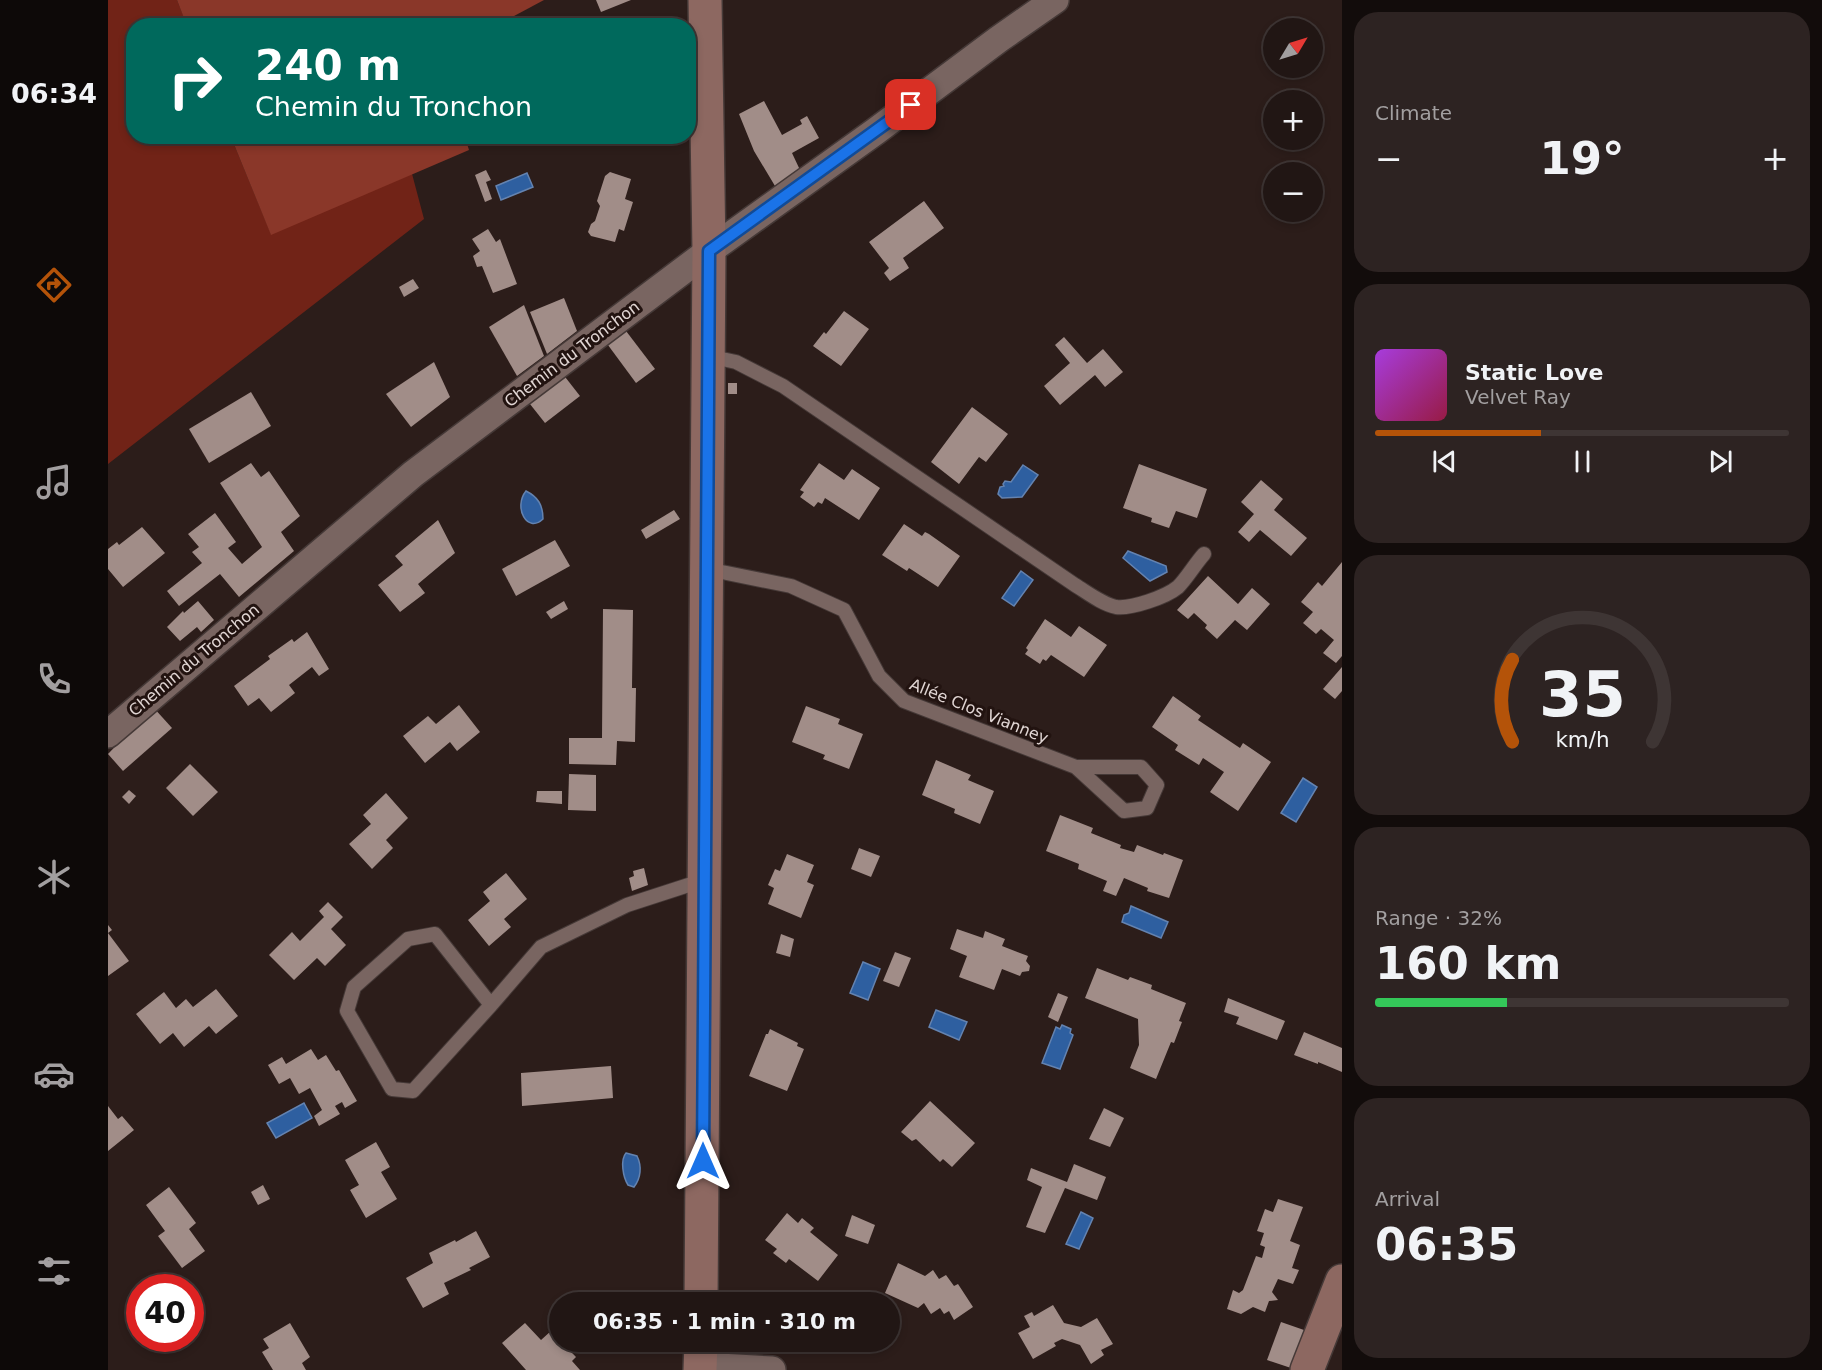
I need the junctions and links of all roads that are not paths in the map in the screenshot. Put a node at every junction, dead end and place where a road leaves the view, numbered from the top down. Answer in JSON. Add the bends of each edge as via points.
{"nodes":[{"id":1,"x":705,"y":0,"type":"edge"},
{"id":2,"x":1055,"y":0,"type":"edge"},
{"id":3,"x":709,"y":251,"type":"junction"},
{"id":4,"x":708,"y":356,"type":"junction"},
{"id":5,"x":1203,"y":554,"type":"dead end"},
{"id":6,"x":706,"y":569,"type":"junction"},
{"id":7,"x":108,"y":734,"type":"edge"},
{"id":8,"x":1076,"y":767,"type":"junction"},
{"id":9,"x":704,"y":880,"type":"junction"},
{"id":10,"x":491,"y":1005,"type":"junction"},
{"id":11,"x":1342,"y":1281,"type":"edge"},
{"id":12,"x":701,"y":1292,"type":"edge"},
{"id":13,"x":701,"y":1359,"type":"edge"},
{"id":14,"x":772,"y":1370,"type":"edge"},
{"id":15,"x":1307,"y":1370,"type":"edge"}],
"edges":[{"from":1,"to":3,"type":"street"},
{"from":2,"to":3,"type":"street","name":"Chemin du Tronchon"},
{"from":3,"to":4,"type":"street"},
{"from":3,"to":7,"type":"street","name":"Chemin du Tronchon","via":[[413,474]]},
{"from":4,"to":5,"type":"lane","via":[[736,362],[783,386],[1075,585],[1117,607],[1157,598],[1177,587]]},
{"from":4,"to":6,"type":"street"},
{"from":6,"to":8,"type":"lane","name":"Allée Clos Vianney","via":[[791,586],[844,610],[879,676],[904,701]]},
{"from":6,"to":9,"type":"street"},
{"from":8,"to":8,"type":"lane","name":"Allée Clos Vianney","via":[[1124,811],[1147,808],[1157,785],[1141,767]]},
{"from":9,"to":10,"type":"lane","via":[[627,905],[541,947]]},
{"from":9,"to":12,"type":"street"},
{"from":10,"to":10,"type":"lane","via":[[435,934],[408,939],[354,987],[347,1011],[392,1089],[413,1090]]},
{"from":11,"to":15,"type":"street"},
{"from":13,"to":14,"type":"street"}]}
